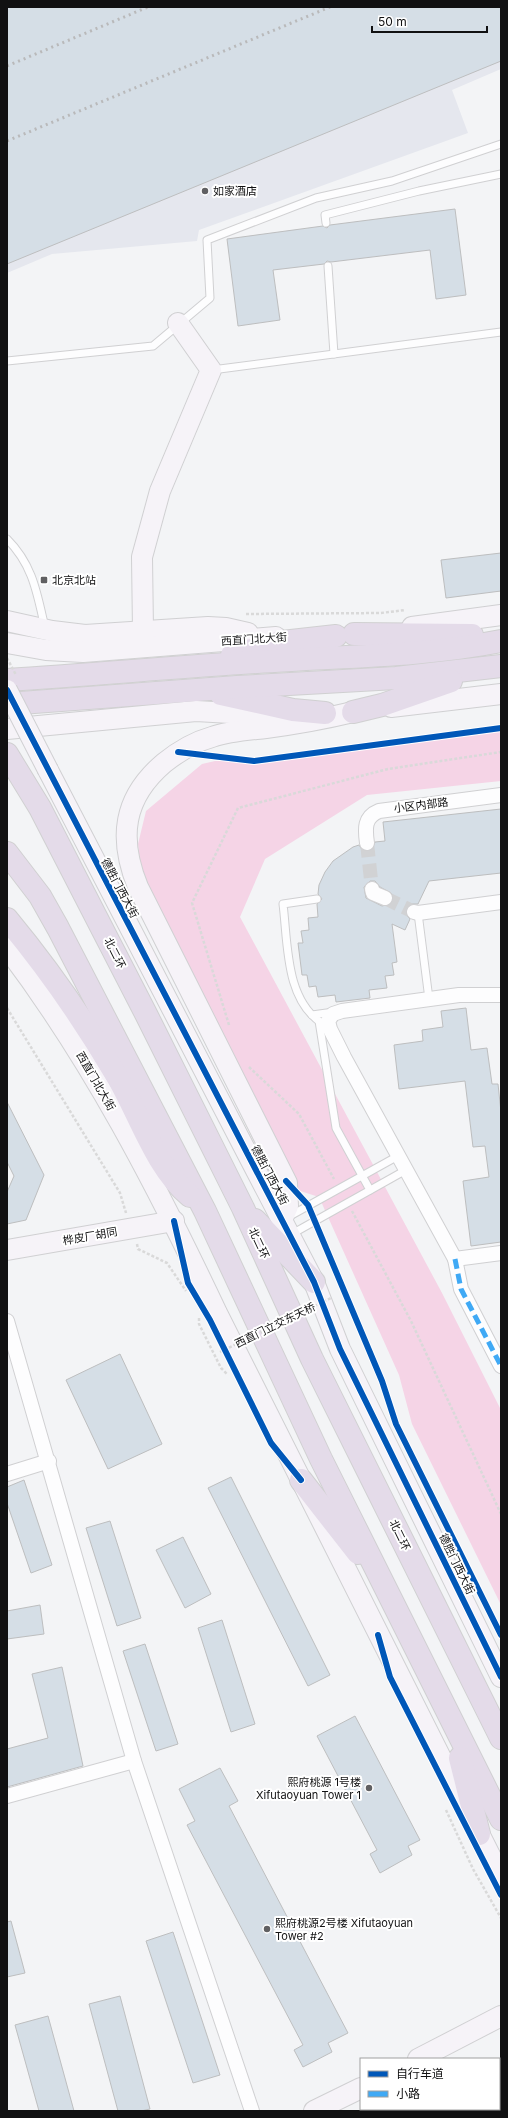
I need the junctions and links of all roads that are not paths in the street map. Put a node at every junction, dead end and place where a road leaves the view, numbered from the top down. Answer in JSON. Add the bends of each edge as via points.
{"nodes":[{"id":1,"x":501,"y":144,"type":"edge"},
{"id":2,"x":501,"y":174,"type":"edge"},
{"id":3,"x":326,"y":223,"type":"dead end"},
{"id":4,"x":328,"y":266,"type":"dead end"},
{"id":5,"x":178,"y":323,"type":"junction"},
{"id":6,"x":501,"y":332,"type":"edge"},
{"id":7,"x":334,"y":354,"type":"junction"},
{"id":8,"x":7,"y":361,"type":"edge"},
{"id":9,"x":211,"y":370,"type":"junction"},
{"id":10,"x":7,"y":538,"type":"edge"},
{"id":11,"x":501,"y":616,"type":"edge"},
{"id":12,"x":7,"y":621,"type":"edge"},
{"id":13,"x":45,"y":630,"type":"junction"},
{"id":14,"x":143,"y":631,"type":"junction"},
{"id":15,"x":501,"y":634,"type":"edge"},
{"id":16,"x":345,"y":635,"type":"junction"},
{"id":17,"x":273,"y":638,"type":"junction"},
{"id":18,"x":501,"y":641,"type":"edge"},
{"id":19,"x":7,"y":643,"type":"edge"},
{"id":20,"x":183,"y":666,"type":"junction"},
{"id":21,"x":501,"y":666,"type":"edge"},
{"id":22,"x":7,"y":680,"type":"edge"},
{"id":23,"x":7,"y":690,"type":"edge"},
{"id":24,"x":196,"y":690,"type":"junction"},
{"id":25,"x":501,"y":694,"type":"edge"},
{"id":26,"x":7,"y":704,"type":"edge"},
{"id":27,"x":353,"y":712,"type":"junction"},
{"id":28,"x":325,"y":713,"type":"junction"},
{"id":29,"x":7,"y":729,"type":"edge"},
{"id":30,"x":7,"y":754,"type":"edge"},
{"id":31,"x":501,"y":795,"type":"edge"},
{"id":32,"x":367,"y":843,"type":"tunnel mouth"},
{"id":33,"x":7,"y":854,"type":"edge"},
{"id":34,"x":317,"y":899,"type":"dead end"},
{"id":35,"x":501,"y":902,"type":"edge"},
{"id":36,"x":416,"y":912,"type":"joint"},
{"id":37,"x":7,"y":919,"type":"edge"},
{"id":38,"x":7,"y":948,"type":"edge"},
{"id":39,"x":501,"y":995,"type":"edge"},
{"id":40,"x":430,"y":999,"type":"junction"},
{"id":41,"x":343,"y":1011,"type":"junction"},
{"id":42,"x":312,"y":1015,"type":"junction"},
{"id":43,"x":319,"y":1021,"type":"junction"},
{"id":44,"x":332,"y":1032,"type":"junction"},
{"id":45,"x":398,"y":1156,"type":"junction"},
{"id":46,"x":406,"y":1170,"type":"junction"},
{"id":47,"x":362,"y":1175,"type":"junction"},
{"id":48,"x":370,"y":1190,"type":"junction"},
{"id":49,"x":243,"y":1208,"type":"junction"},
{"id":50,"x":205,"y":1211,"type":"junction"},
{"id":51,"x":174,"y":1221,"type":"junction"},
{"id":52,"x":286,"y":1228,"type":"junction"},
{"id":53,"x":7,"y":1250,"type":"edge"},
{"id":54,"x":501,"y":1254,"type":"edge"},
{"id":55,"x":455,"y":1259,"type":"junction"},
{"id":56,"x":314,"y":1282,"type":"junction"},
{"id":57,"x":7,"y":1321,"type":"edge"},
{"id":58,"x":501,"y":1366,"type":"edge"},
{"id":59,"x":49,"y":1461,"type":"junction"},
{"id":60,"x":7,"y":1474,"type":"edge"},
{"id":61,"x":301,"y":1480,"type":"junction"},
{"id":62,"x":390,"y":1594,"type":"junction"},
{"id":63,"x":501,"y":1677,"type":"edge"},
{"id":64,"x":451,"y":1718,"type":"junction"},
{"id":65,"x":501,"y":1738,"type":"edge"},
{"id":66,"x":134,"y":1762,"type":"junction"},
{"id":67,"x":7,"y":1796,"type":"edge"},
{"id":68,"x":501,"y":1819,"type":"edge"},
{"id":69,"x":479,"y":1834,"type":"junction"},
{"id":70,"x":501,"y":1877,"type":"edge"},
{"id":71,"x":501,"y":2016,"type":"edge"},
{"id":72,"x":420,"y":2058,"type":"edge"},
{"id":73,"x":360,"y":2088,"type":"edge"},
{"id":74,"x":252,"y":2111,"type":"edge"},
{"id":75,"x":314,"y":2111,"type":"edge"}],
"edges":[{"from":1,"to":5,"type":"lane","via":[[392,181],[316,198],[207,240],[210,298]]},
{"from":2,"to":3,"type":"lane","via":[[418,191],[326,215]]},
{"from":4,"to":7,"type":"lane"},
{"from":5,"to":8,"type":"lane","via":[[153,346]]},
{"from":5,"to":9,"type":"street"},
{"from":6,"to":7,"type":"lane"},
{"from":7,"to":9,"type":"lane"},
{"from":9,"to":14,"type":"street","via":[[160,491],[142,557]]},
{"from":10,"to":13,"type":"lane","via":[[26,563],[36,584]]},
{"from":11,"to":16,"type":"street","name":"西直门北大街"},
{"from":12,"to":13,"type":"street"},
{"from":13,"to":14,"type":"street","via":[[85,635]]},
{"from":14,"to":17,"type":"street","via":[[216,627]]},
{"from":15,"to":16,"type":"highway"},
{"from":16,"to":17,"type":"street","name":"西直门北大街"},
{"from":16,"to":20,"type":"highway","via":[[271,644],[216,660]]},
{"from":17,"to":19,"type":"street","name":"西直门北大街","via":[[83,652],[46,650]]},
{"from":18,"to":20,"type":"highway","name":"西直门北大街","via":[[452,650],[397,655]]},
{"from":20,"to":22,"type":"highway","name":"西直门北大街"},
{"from":21,"to":24,"type":"highway","via":[[396,678]]},
{"from":21,"to":27,"type":"highway","via":[[470,674],[382,706]]},
{"from":23,"to":52,"type":"street","name":"德胜门西大街","bridge":true},
{"from":24,"to":26,"type":"highway"},
{"from":24,"to":28,"type":"highway","via":[[293,710]]},
{"from":25,"to":27,"type":"street"},
{"from":27,"to":28,"type":"street"},
{"from":27,"to":52,"type":"street","via":[[318,720],[222,734],[187,747],[160,766],[144,784],[134,800],[127,822],[128,852],[138,887],[287,1183]]},
{"from":28,"to":29,"type":"street","via":[[290,716],[196,711]]},
{"from":30,"to":49,"type":"highway","name":"北二环","via":[[26,783]]},
{"from":31,"to":32,"type":"street","name":"小区内部路","via":[[379,810],[366,822]]},
{"from":33,"to":50,"type":"highway","via":[[40,896],[58,928]]},
{"from":34,"to":42,"type":"lane","via":[[283,904],[294,985]]},
{"from":35,"to":36,"type":"street"},
{"from":36,"to":40,"type":"lane"},
{"from":37,"to":50,"type":"highway","via":[[52,979],[116,1076],[167,1172]]},
{"from":38,"to":51,"type":"street","name":"西直门北大街","via":[[90,1069]]},
{"from":39,"to":40,"type":"street","via":[[459,995]]},
{"from":40,"to":41,"type":"street"},
{"from":41,"to":42,"type":"lane"},
{"from":41,"to":44,"type":"street","via":[[330,1016]]},
{"from":42,"to":43,"type":"lane"},
{"from":43,"to":44,"type":"lane"},
{"from":43,"to":47,"type":"lane","via":[[336,1128]]},
{"from":44,"to":45,"type":"street"},
{"from":45,"to":46,"type":"street"},
{"from":45,"to":47,"type":"lane"},
{"from":46,"to":48,"type":"lane"},
{"from":46,"to":55,"type":"street"},
{"from":47,"to":48,"type":"lane"},
{"from":47,"to":52,"type":"lane"},
{"from":48,"to":52,"type":"lane"},
{"from":49,"to":56,"type":"highway"},
{"from":49,"to":65,"type":"highway","name":"北二环","via":[[312,1359]]},
{"from":50,"to":62,"type":"highway","via":[[321,1459]]},
{"from":51,"to":53,"type":"street","name":"桦皮厂胡同"},
{"from":51,"to":61,"type":"street"},
{"from":52,"to":56,"type":"street","name":"德胜门西大街"},
{"from":54,"to":55,"type":"street"},
{"from":55,"to":58,"type":"street","via":[[461,1288]]},
{"from":56,"to":63,"type":"street","name":"德胜门西大街","via":[[340,1349]]},
{"from":57,"to":59,"type":"street"},
{"from":59,"to":60,"type":"street"},
{"from":59,"to":66,"type":"street"},
{"from":61,"to":62,"type":"highway"},
{"from":61,"to":69,"type":"street"},
{"from":62,"to":64,"type":"highway"},
{"from":64,"to":68,"type":"highway"},
{"from":64,"to":69,"type":"highway"},
{"from":66,"to":67,"type":"street"},
{"from":66,"to":74,"type":"street"},
{"from":69,"to":70,"type":"street"},
{"from":71,"to":72,"type":"street"},
{"from":73,"to":75,"type":"street"}]}
